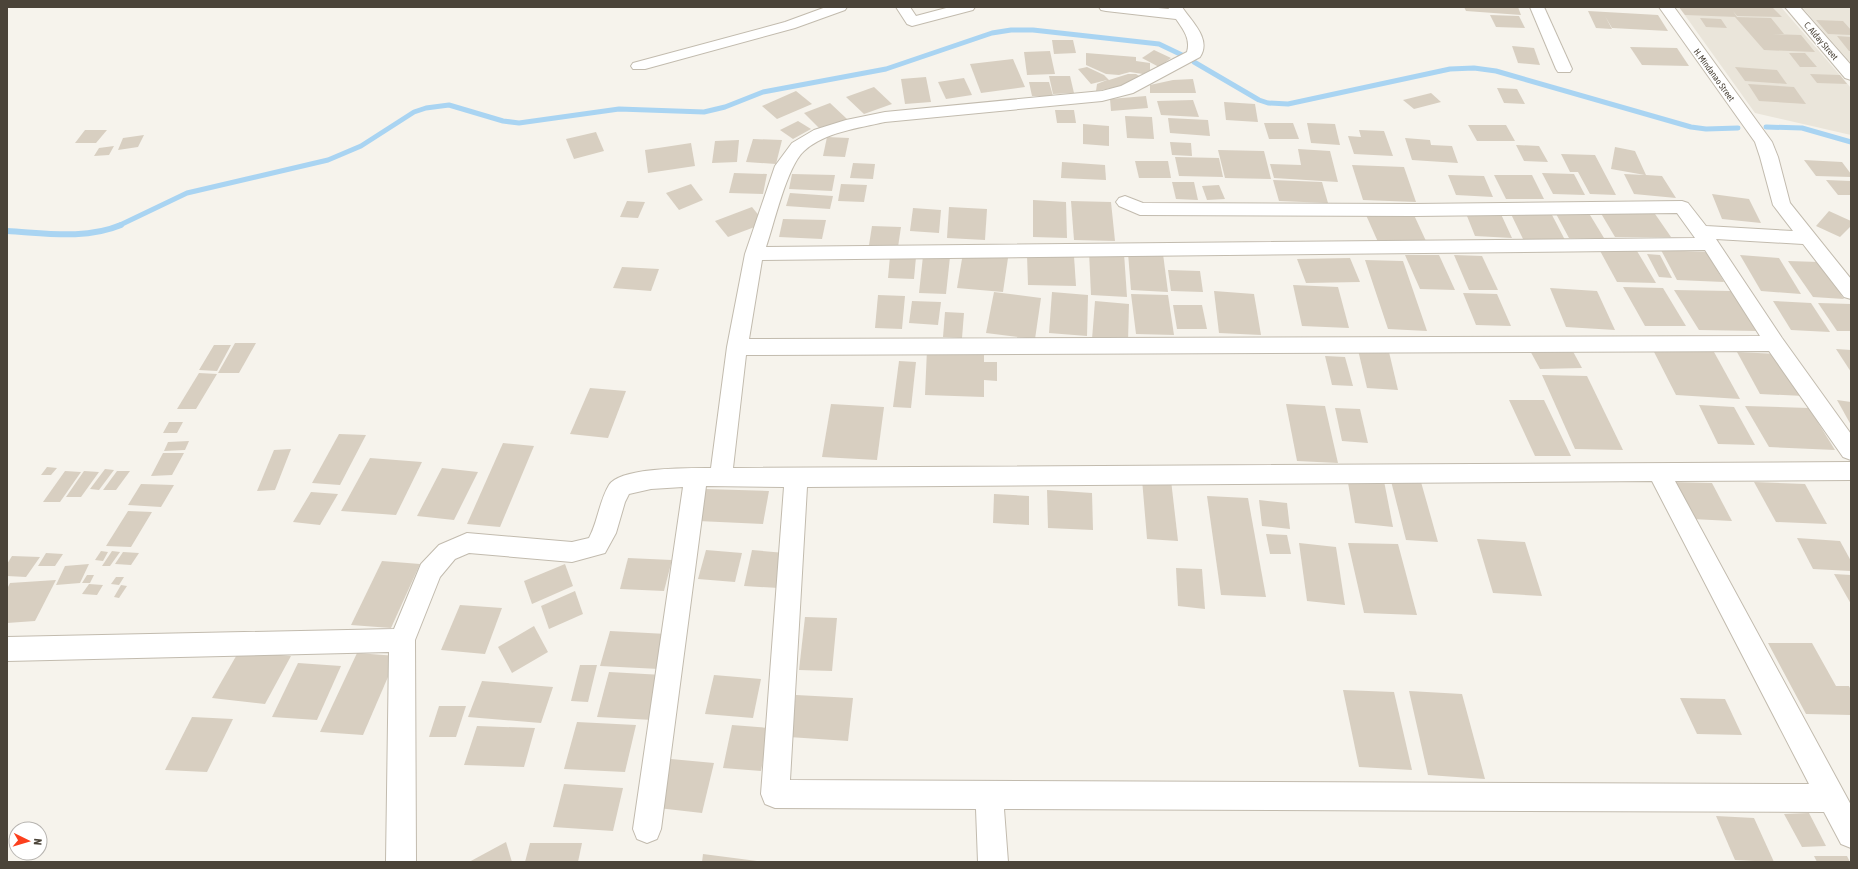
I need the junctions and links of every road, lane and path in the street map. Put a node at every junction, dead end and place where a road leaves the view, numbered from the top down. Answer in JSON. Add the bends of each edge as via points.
{"nodes":[{"id":1,"x":903,"y":7,"type":"edge"},
{"id":2,"x":968,"y":7,"type":"edge"},
{"id":3,"x":1106,"y":7,"type":"edge"},
{"id":4,"x":1537,"y":7,"type":"edge"},
{"id":5,"x":1666,"y":7,"type":"edge"},
{"id":6,"x":1792,"y":7,"type":"edge"},
{"id":7,"x":827,"y":9,"type":"edge"},
{"id":8,"x":1177,"y":11,"type":"edge"},
{"id":9,"x":639,"y":66,"type":"dead end"},
{"id":10,"x":1564,"y":69,"type":"dead end"},
{"id":11,"x":1851,"y":75,"type":"edge"},
{"id":12,"x":1125,"y":202,"type":"dead end"},
{"id":13,"x":1705,"y":238,"type":"junction"},
{"id":14,"x":1808,"y":238,"type":"junction"},
{"id":15,"x":754,"y":254,"type":"junction"},
{"id":16,"x":1851,"y":292,"type":"edge"},
{"id":17,"x":1775,"y":343,"type":"junction"},
{"id":18,"x":737,"y":347,"type":"junction"},
{"id":19,"x":1851,"y":451,"type":"edge"},
{"id":20,"x":1658,"y":471,"type":"junction"},
{"id":21,"x":1851,"y":471,"type":"edge"},
{"id":22,"x":721,"y":477,"type":"junction"},
{"id":23,"x":696,"y":478,"type":"junction"},
{"id":24,"x":796,"y":478,"type":"junction"},
{"id":25,"x":402,"y":640,"type":"junction"},
{"id":26,"x":7,"y":649,"type":"edge"},
{"id":27,"x":989,"y":794,"type":"junction"},
{"id":28,"x":1831,"y":798,"type":"junction"},
{"id":29,"x":647,"y":829,"type":"dead end"},
{"id":30,"x":1851,"y":834,"type":"edge"},
{"id":31,"x":401,"y":862,"type":"edge"},
{"id":32,"x":993,"y":862,"type":"edge"}],
"edges":[{"from":1,"to":2,"type":"street","via":[[912,21]]},
{"from":3,"to":8,"type":"street"},
{"from":4,"to":10,"type":"street"},
{"from":5,"to":14,"type":"street","name":"H. Mindanao Street","via":[[1762,142],[1782,205]]},
{"from":6,"to":11,"type":"street","name":"C. Alday Street"},
{"from":7,"to":9,"type":"street","via":[[790,25]]},
{"from":8,"to":15,"type":"street","via":[[1195,37],[1197,43],[1194,54],[1127,90],[1102,96],[885,117],[820,134],[798,147],[784,166]]},
{"from":12,"to":13,"type":"street","via":[[1140,209],[1414,210],[1682,207]]},
{"from":13,"to":14,"type":"street"},
{"from":13,"to":15,"type":"street"},
{"from":13,"to":17,"type":"street"},
{"from":14,"to":16,"type":"street","name":"H. Mindanao Street"},
{"from":15,"to":18,"type":"street"},
{"from":17,"to":18,"type":"street"},
{"from":17,"to":19,"type":"street"},
{"from":18,"to":22,"type":"street"},
{"from":20,"to":21,"type":"street"},
{"from":20,"to":24,"type":"street"},
{"from":20,"to":28,"type":"street"},
{"from":22,"to":23,"type":"street"},
{"from":22,"to":24,"type":"street"},
{"from":23,"to":25,"type":"street","via":[[635,482],[621,487],[597,546],[572,552],[467,542],[447,552],[430,571]]},
{"from":23,"to":29,"type":"street"},
{"from":24,"to":27,"type":"street","via":[[775,794]]},
{"from":25,"to":26,"type":"street"},
{"from":25,"to":31,"type":"street"},
{"from":27,"to":28,"type":"street"},
{"from":27,"to":32,"type":"street"},
{"from":28,"to":30,"type":"street"}]}
